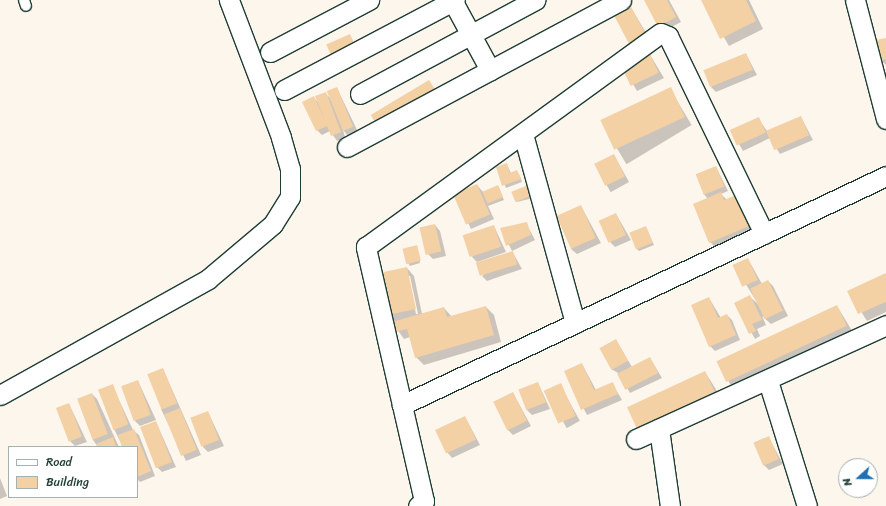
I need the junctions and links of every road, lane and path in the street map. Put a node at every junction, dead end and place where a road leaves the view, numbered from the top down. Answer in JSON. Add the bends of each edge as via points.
{"nodes":[{"id":1,"x":229,"y":0,"type":"edge"},
{"id":2,"x":369,"y":0,"type":"edge"},
{"id":3,"x":453,"y":0,"type":"edge"},
{"id":4,"x":535,"y":0,"type":"edge"},
{"id":5,"x":621,"y":0,"type":"edge"},
{"id":6,"x":855,"y":0,"type":"edge"},
{"id":7,"x":471,"y":35,"type":"junction"},
{"id":8,"x":270,"y":52,"type":"dead end"},
{"id":9,"x":490,"y":70,"type":"junction"},
{"id":10,"x":284,"y":90,"type":"dead end"},
{"id":11,"x":360,"y":94,"type":"dead end"},
{"id":12,"x":886,"y":119,"type":"edge"},
{"id":13,"x":523,"y":134,"type":"junction"},
{"id":14,"x":347,"y":148,"type":"dead end"},
{"id":15,"x":886,"y":176,"type":"edge"},
{"id":16,"x":764,"y":234,"type":"junction"},
{"id":17,"x":575,"y":323,"type":"junction"},
{"id":18,"x":886,"y":325,"type":"edge"},
{"id":19,"x":768,"y":381,"type":"junction"},
{"id":20,"x":0,"y":395,"type":"edge"},
{"id":21,"x":402,"y":405,"type":"junction"},
{"id":22,"x":659,"y":429,"type":"junction"},
{"id":23,"x":636,"y":439,"type":"dead end"},
{"id":24,"x":418,"y":506,"type":"edge"},
{"id":25,"x":670,"y":506,"type":"edge"},
{"id":26,"x":807,"y":506,"type":"edge"}],
"edges":[{"from":1,"to":20,"type":"street","via":[[281,137],[290,169],[290,196],[273,224],[208,279]]},
{"from":2,"to":8,"type":"street"},
{"from":3,"to":7,"type":"street"},
{"from":3,"to":10,"type":"street"},
{"from":4,"to":7,"type":"street"},
{"from":5,"to":9,"type":"street"},
{"from":6,"to":12,"type":"street"},
{"from":7,"to":9,"type":"street"},
{"from":7,"to":11,"type":"street"},
{"from":9,"to":14,"type":"street"},
{"from":13,"to":16,"type":"street","via":[[656,35],[665,34]]},
{"from":13,"to":17,"type":"street"},
{"from":13,"to":21,"type":"street","via":[[366,247]]},
{"from":15,"to":16,"type":"street"},
{"from":16,"to":17,"type":"street"},
{"from":17,"to":21,"type":"street"},
{"from":18,"to":19,"type":"street"},
{"from":19,"to":22,"type":"street"},
{"from":19,"to":26,"type":"street"},
{"from":21,"to":24,"type":"street","via":[[424,502]]},
{"from":22,"to":23,"type":"street"},
{"from":22,"to":25,"type":"street"}]}
